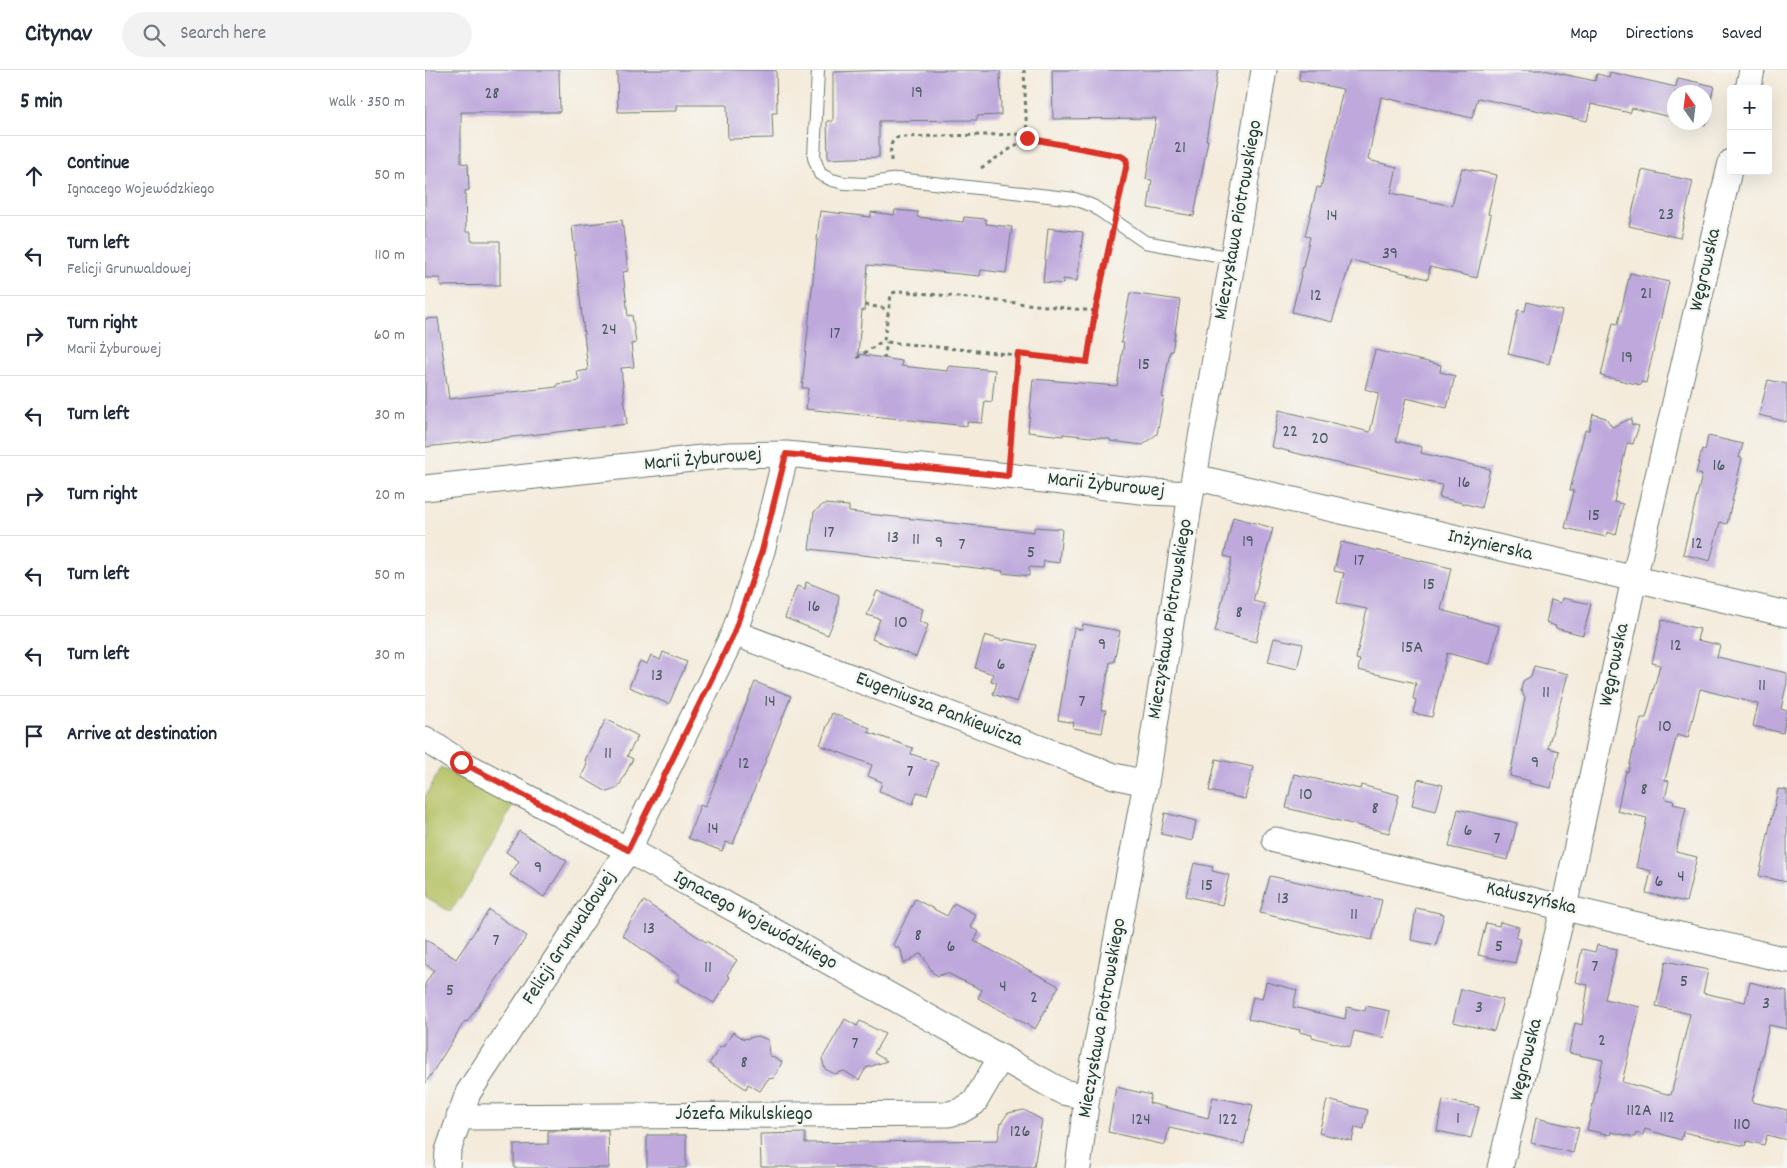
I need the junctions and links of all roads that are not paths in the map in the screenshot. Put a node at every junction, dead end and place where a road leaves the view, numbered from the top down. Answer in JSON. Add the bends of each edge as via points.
{"nodes":[{"id":1,"x":818,"y":70,"type":"edge"},
{"id":2,"x":1264,"y":70,"type":"edge"},
{"id":3,"x":1752,"y":70,"type":"edge"},
{"id":4,"x":1749,"y":85,"type":"edge"},
{"id":5,"x":1728,"y":175,"type":"edge"},
{"id":6,"x":1233,"y":258,"type":"junction"},
{"id":7,"x":786,"y":454,"type":"junction"},
{"id":8,"x":1192,"y":486,"type":"junction"},
{"id":9,"x":425,"y":488,"type":"edge"},
{"id":10,"x":1633,"y":579,"type":"junction"},
{"id":11,"x":1787,"y":614,"type":"edge"},
{"id":12,"x":734,"y":633,"type":"junction"},
{"id":13,"x":425,"y":739,"type":"edge"},
{"id":14,"x":1146,"y":783,"type":"junction"},
{"id":15,"x":1275,"y":840,"type":"dead end"},
{"id":16,"x":628,"y":850,"type":"junction"},
{"id":17,"x":1564,"y":907,"type":"junction"},
{"id":18,"x":1787,"y":960,"type":"edge"},
{"id":19,"x":1001,"y":1057,"type":"junction"},
{"id":20,"x":1087,"y":1097,"type":"junction"},
{"id":21,"x":459,"y":1117,"type":"junction"},
{"id":22,"x":447,"y":1168,"type":"edge"},
{"id":23,"x":1078,"y":1168,"type":"edge"},
{"id":24,"x":1500,"y":1168,"type":"edge"}],
"edges":[{"from":1,"to":6,"type":"lane","via":[[814,158],[820,174],[832,180],[867,184],[898,179],[1075,199],[1093,206],[1145,242]]},
{"from":2,"to":6,"type":"street","name":"Mieczysława Piotrowskiego"},
{"from":3,"to":4,"type":"street"},
{"from":5,"to":10,"type":"street","name":"Węgrowska"},
{"from":6,"to":8,"type":"street","name":"Mieczysława Piotrowskiego"},
{"from":7,"to":8,"type":"street","name":"Marii Żyburowej","via":[[1150,492]]},
{"from":7,"to":9,"type":"street","name":"Marii Żyburowej","via":[[729,455]]},
{"from":7,"to":12,"type":"street","name":"Felicji Grunwaldowej","via":[[762,551]]},
{"from":8,"to":10,"type":"street","name":"Inżynierska"},
{"from":8,"to":14,"type":"street","name":"Mieczysława Piotrowskiego"},
{"from":10,"to":11,"type":"street","name":"Inżynierska"},
{"from":10,"to":17,"type":"street","name":"Węgrowska"},
{"from":12,"to":14,"type":"street","name":"Eugeniusza Pankiewicza","via":[[1114,776]]},
{"from":12,"to":16,"type":"street","name":"Felicji Grunwaldowej"},
{"from":13,"to":16,"type":"street","name":"Ignacego Wojewódzkiego","via":[[461,762]]},
{"from":14,"to":20,"type":"street","name":"Mieczysława Piotrowskiego"},
{"from":15,"to":17,"type":"street","name":"Kałuszyńska"},
{"from":16,"to":19,"type":"street","name":"Ignacego Wojewódzkiego"},
{"from":16,"to":21,"type":"street","name":"Felicji Grunwaldowej","via":[[468,1093]]},
{"from":17,"to":18,"type":"street","name":"Kałuszyńska"},
{"from":17,"to":24,"type":"street","name":"Węgrowska"},
{"from":19,"to":20,"type":"street","name":"Ignacego Wojewódzkiego","via":[[1063,1092]]},
{"from":19,"to":21,"type":"street","name":"Józefa Mikulskiego","via":[[974,1103],[960,1112],[949,1114]]},
{"from":20,"to":23,"type":"street","name":"Mieczysława Piotrowskiego"},
{"from":21,"to":22,"type":"street","name":"Felicji Grunwaldowej","via":[[448,1151]]}]}
